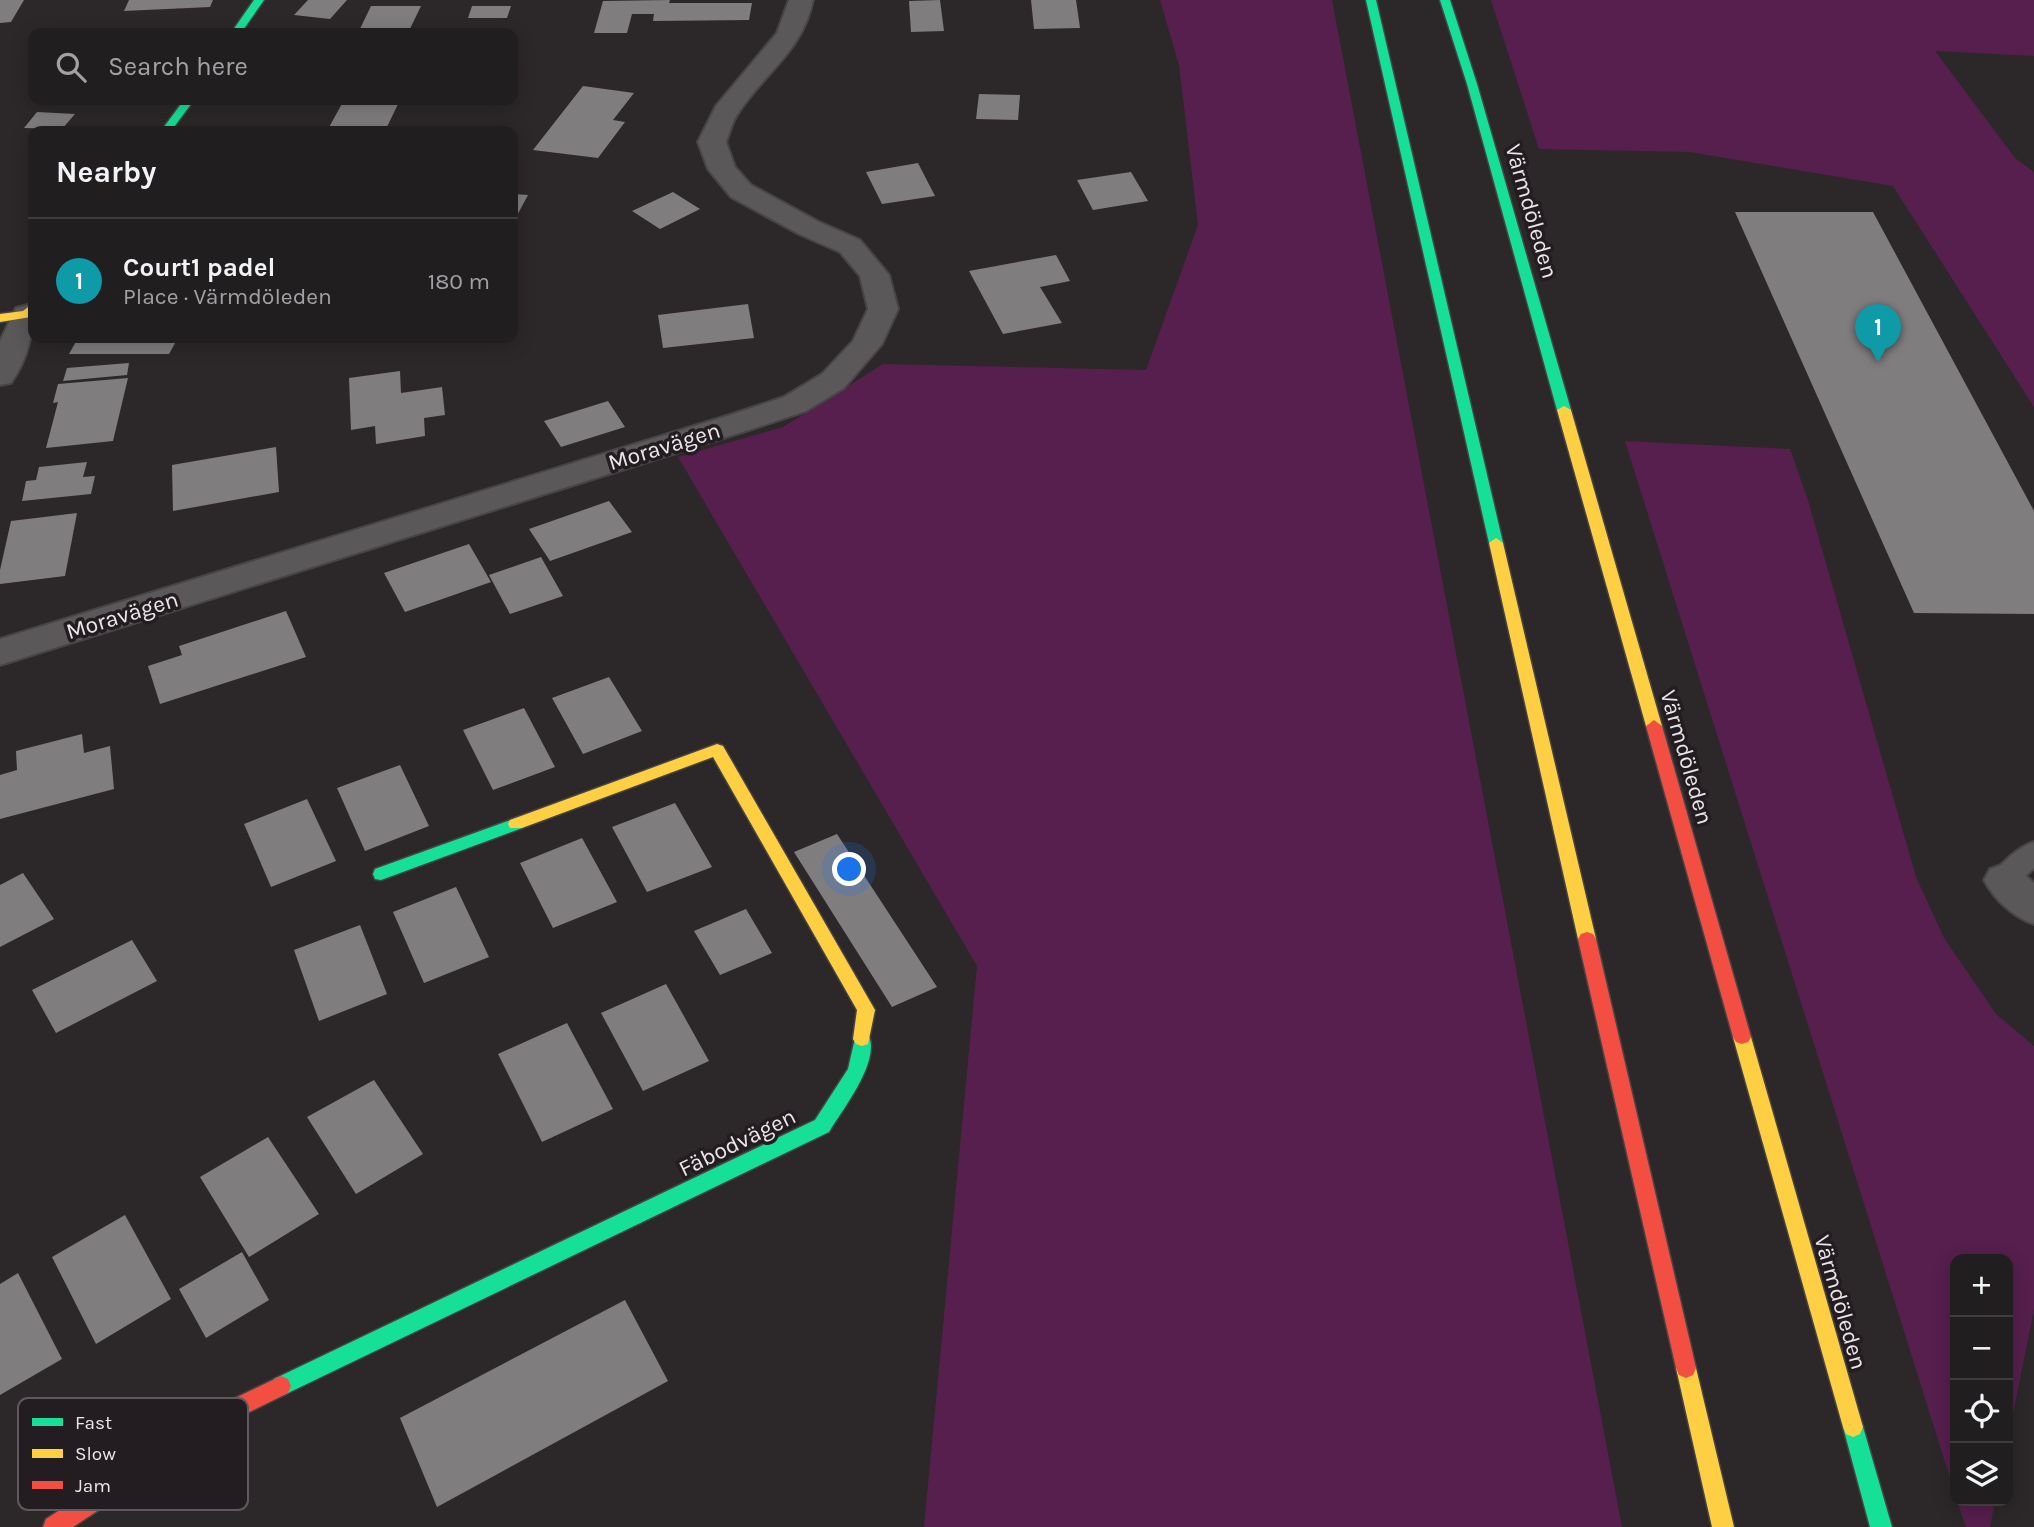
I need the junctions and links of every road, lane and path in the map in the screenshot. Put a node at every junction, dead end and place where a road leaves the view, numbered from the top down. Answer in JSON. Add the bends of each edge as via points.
{"nodes":[{"id":1,"x":259,"y":0,"type":"edge"},
{"id":2,"x":801,"y":0,"type":"edge"},
{"id":3,"x":1371,"y":0,"type":"edge"},
{"id":4,"x":1445,"y":0,"type":"edge"},
{"id":5,"x":239,"y":28,"type":"edge"},
{"id":6,"x":185,"y":105,"type":"edge"},
{"id":7,"x":170,"y":126,"type":"edge"},
{"id":8,"x":20,"y":313,"type":"edge"},
{"id":9,"x":0,"y":376,"type":"edge"},
{"id":10,"x":0,"y":652,"type":"edge"},
{"id":11,"x":2034,"y":852,"type":"edge"},
{"id":12,"x":381,"y":874,"type":"dead end"},
{"id":13,"x":2004,"y":880,"type":"joint"},
{"id":14,"x":2034,"y":908,"type":"edge"},
{"id":15,"x":248,"y":1402,"type":"edge"},
{"id":16,"x":80,"y":1510,"type":"edge"},
{"id":17,"x":54,"y":1527,"type":"edge"},
{"id":18,"x":1723,"y":1527,"type":"edge"},
{"id":19,"x":1881,"y":1527,"type":"edge"}],
"edges":[{"from":1,"to":5,"type":"main road"},
{"from":2,"to":10,"type":"street","name":"Moravägen","via":[[798,21],[772,60],[724,112],[712,142],[722,169],[741,191],[850,246],[874,275],[883,310],[867,344],[833,381],[795,404],[751,419]]},
{"from":3,"to":18,"type":"main road"},
{"from":4,"to":19,"type":"main road","name":"Värmdöleden"},
{"from":6,"to":7,"type":"main road"},
{"from":8,"to":9,"type":"street"},
{"from":11,"to":13,"type":"lane"},
{"from":12,"to":15,"type":"main road","name":"Fäbodvägen","via":[[717,750],[866,1010],[857,1071],[822,1126]]},
{"from":13,"to":14,"type":"street"},
{"from":16,"to":17,"type":"main road","name":"Fäbodvägen"}]}
